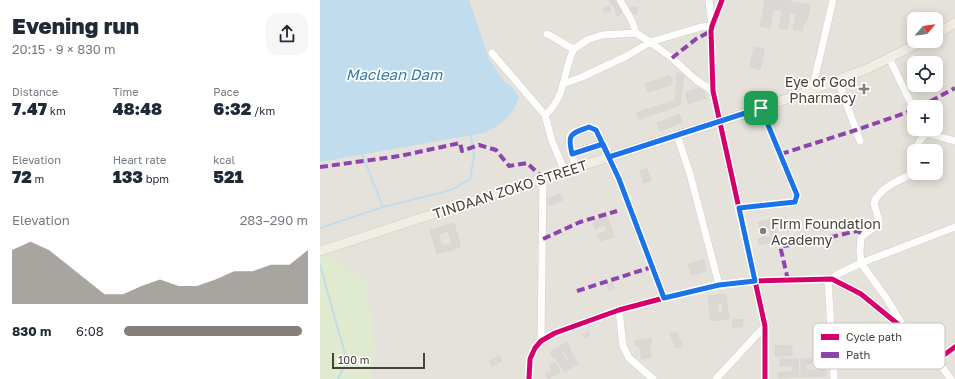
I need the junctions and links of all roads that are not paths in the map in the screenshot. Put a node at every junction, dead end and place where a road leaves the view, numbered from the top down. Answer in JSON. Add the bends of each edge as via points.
{"nodes":[{"id":1,"x":620,"y":0,"type":"edge"},
{"id":2,"x":709,"y":0,"type":"edge"},
{"id":3,"x":722,"y":0,"type":"edge"},
{"id":4,"x":833,"y":0,"type":"edge"},
{"id":5,"x":955,"y":23,"type":"edge"},
{"id":6,"x":712,"y":26,"type":"junction"},
{"id":7,"x":943,"y":30,"type":"edge"},
{"id":8,"x":636,"y":33,"type":"junction"},
{"id":9,"x":547,"y":34,"type":"dead end"},
{"id":10,"x":650,"y":42,"type":"junction"},
{"id":11,"x":909,"y":48,"type":"edge"},
{"id":12,"x":574,"y":49,"type":"junction"},
{"id":13,"x":492,"y":53,"type":"dead end"},
{"id":14,"x":889,"y":58,"type":"junction"},
{"id":15,"x":838,"y":80,"type":"junction"},
{"id":16,"x":563,"y":84,"type":"junction"},
{"id":17,"x":812,"y":90,"type":"junction"},
{"id":18,"x":713,"y":91,"type":"junction"},
{"id":19,"x":910,"y":100,"type":"edge"},
{"id":20,"x":761,"y":108,"type":"junction"},
{"id":21,"x":545,"y":115,"type":"junction"},
{"id":22,"x":720,"y":122,"type":"junction"},
{"id":23,"x":676,"y":135,"type":"junction"},
{"id":24,"x":940,"y":136,"type":"edge"},
{"id":25,"x":860,"y":141,"type":"dead end"},
{"id":26,"x":955,"y":141,"type":"edge"},
{"id":27,"x":603,"y":144,"type":"junction"},
{"id":28,"x":572,"y":154,"type":"junction"},
{"id":29,"x":609,"y":157,"type":"junction"},
{"id":30,"x":576,"y":168,"type":"junction"},
{"id":31,"x":565,"y":172,"type":"junction"},
{"id":32,"x":907,"y":176,"type":"edge"},
{"id":33,"x":543,"y":178,"type":"junction"},
{"id":34,"x":739,"y":208,"type":"junction"},
{"id":35,"x":955,"y":227,"type":"edge"},
{"id":36,"x":320,"y":251,"type":"edge"},
{"id":37,"x":861,"y":263,"type":"junction"},
{"id":38,"x":830,"y":279,"type":"junction"},
{"id":39,"x":755,"y":281,"type":"junction"},
{"id":40,"x":719,"y":285,"type":"junction"},
{"id":41,"x":664,"y":298,"type":"junction"},
{"id":42,"x":619,"y":310,"type":"junction"},
{"id":43,"x":832,"y":323,"type":"edge"},
{"id":44,"x":896,"y":323,"type":"edge"},
{"id":45,"x":901,"y":323,"type":"edge"},
{"id":46,"x":765,"y":326,"type":"junction"},
{"id":47,"x":541,"y":341,"type":"junction"},
{"id":48,"x":955,"y":347,"type":"edge"},
{"id":49,"x":945,"y":354,"type":"edge"},
{"id":50,"x":834,"y":369,"type":"edge"},
{"id":51,"x":644,"y":376,"type":"edge"},
{"id":52,"x":945,"y":376,"type":"edge"},
{"id":53,"x":530,"y":379,"type":"edge"},
{"id":54,"x":653,"y":379,"type":"edge"},
{"id":55,"x":716,"y":379,"type":"edge"},
{"id":56,"x":765,"y":379,"type":"edge"},
{"id":57,"x":834,"y":379,"type":"edge"},
{"id":58,"x":951,"y":379,"type":"edge"}],
"edges":[{"from":1,"to":8,"type":"street"},
{"from":2,"to":6,"type":"street"},
{"from":3,"to":6,"type":"street"},
{"from":4,"to":17,"type":"street"},
{"from":5,"to":7,"type":"main road"},
{"from":6,"to":10,"type":"street"},
{"from":6,"to":18,"type":"street"},
{"from":8,"to":10,"type":"street"},
{"from":8,"to":12,"type":"street","via":[[602,35],[587,40]]},
{"from":9,"to":12,"type":"street"},
{"from":10,"to":16,"type":"street","via":[[627,56]]},
{"from":10,"to":18,"type":"street"},
{"from":11,"to":14,"type":"main road","name":"TINDAAN ZOKO STREET"},
{"from":12,"to":16,"type":"street"},
{"from":13,"to":21,"type":"street"},
{"from":14,"to":15,"type":"main road","name":"TINDAAN ZOKO STREET"},
{"from":14,"to":19,"type":"street"},
{"from":15,"to":17,"type":"main road","name":"TINDAAN ZOKO STREET"},
{"from":15,"to":25,"type":"street"},
{"from":16,"to":21,"type":"street","via":[[559,98]]},
{"from":17,"to":20,"type":"main road","name":"TINDAAN ZOKO STREET"},
{"from":18,"to":22,"type":"street"},
{"from":20,"to":22,"type":"main road","name":"TINDAAN ZOKO STREET"},
{"from":20,"to":34,"type":"street","via":[[797,195],[795,202]]},
{"from":21,"to":31,"type":"street","via":[[552,141]]},
{"from":22,"to":23,"type":"main road","name":"TINDAAN ZOKO STREET"},
{"from":22,"to":34,"type":"street"},
{"from":23,"to":29,"type":"main road","name":"TINDAAN ZOKO STREET"},
{"from":23,"to":40,"type":"street","via":[[690,174]]},
{"from":24,"to":26,"type":"street"},
{"from":27,"to":28,"type":"street"},
{"from":27,"to":28,"type":"street","via":[[596,130],[589,127],[572,133],[569,142]]},
{"from":27,"to":29,"type":"street"},
{"from":28,"to":30,"type":"street"},
{"from":29,"to":30,"type":"main road","name":"TINDAAN ZOKO STREET"},
{"from":29,"to":41,"type":"street"},
{"from":30,"to":31,"type":"main road","name":"TINDAAN ZOKO STREET"},
{"from":31,"to":33,"type":"main road","name":"TINDAAN ZOKO STREET"},
{"from":32,"to":37,"type":"street","via":[[885,189],[875,200],[879,221],[861,237]]},
{"from":33,"to":36,"type":"main road","name":"TINDAAN ZOKO STREET"},
{"from":33,"to":47,"type":"street"},
{"from":34,"to":39,"type":"street"},
{"from":35,"to":37,"type":"street"},
{"from":37,"to":38,"type":"street"},
{"from":37,"to":45,"type":"street"},
{"from":38,"to":39,"type":"street"},
{"from":38,"to":43,"type":"street"},
{"from":38,"to":44,"type":"street","via":[[861,294]]},
{"from":39,"to":40,"type":"street"},
{"from":39,"to":46,"type":"street"},
{"from":40,"to":41,"type":"street"},
{"from":41,"to":42,"type":"street"},
{"from":42,"to":47,"type":"street","via":[[562,330]]},
{"from":42,"to":51,"type":"street","via":[[623,346]]},
{"from":46,"to":55,"type":"street"},
{"from":46,"to":56,"type":"street"},
{"from":47,"to":53,"type":"street","via":[[530,359]]},
{"from":48,"to":49,"type":"street"},
{"from":50,"to":57,"type":"street"},
{"from":51,"to":54,"type":"street"},
{"from":52,"to":58,"type":"street"}]}
